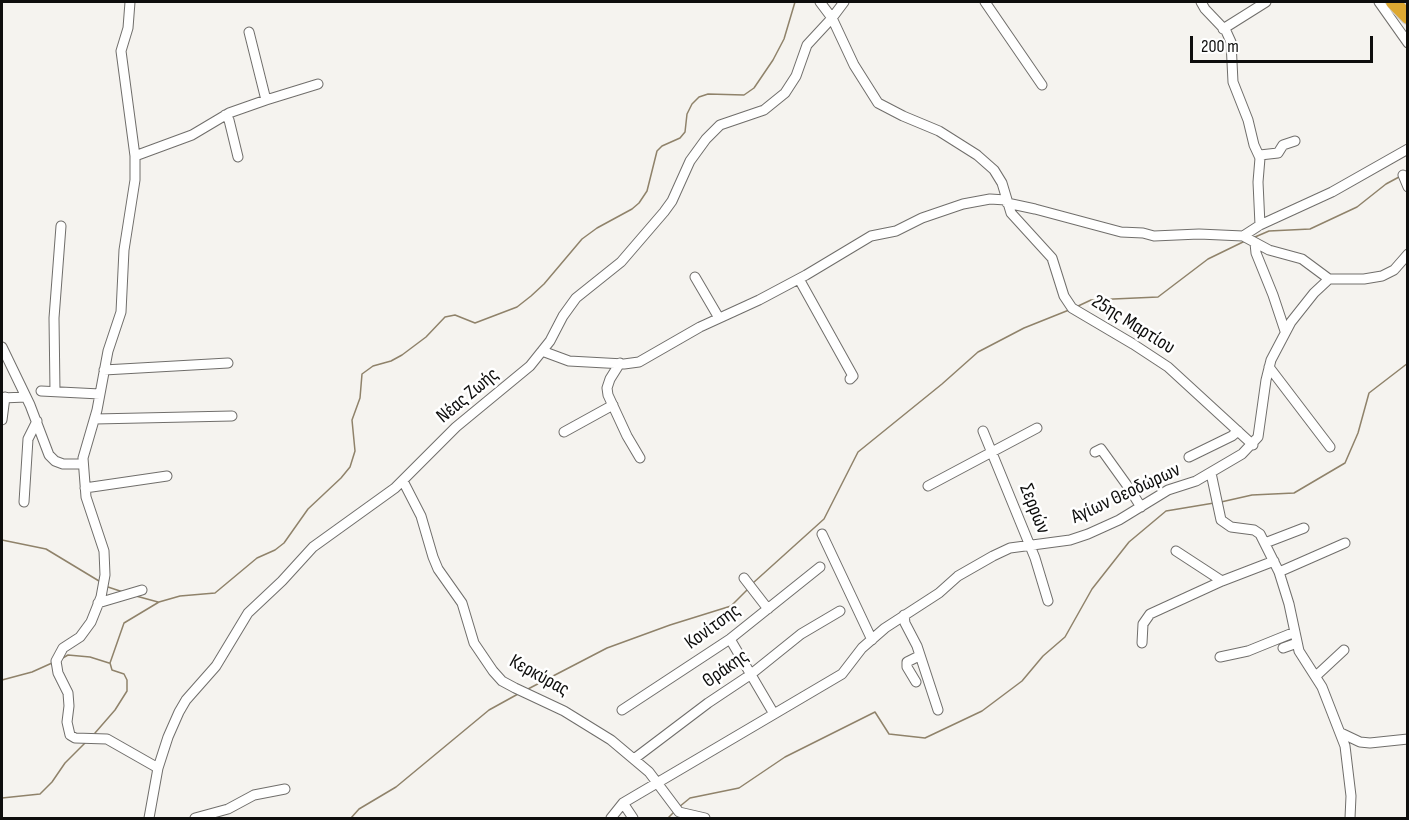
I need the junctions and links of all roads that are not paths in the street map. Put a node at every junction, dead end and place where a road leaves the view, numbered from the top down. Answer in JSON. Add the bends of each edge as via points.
{"nodes":[{"id":1,"x":130,"y":2,"type":"edge"},
{"id":2,"x":820,"y":2,"type":"edge"},
{"id":3,"x":844,"y":2,"type":"edge"},
{"id":4,"x":985,"y":2,"type":"edge"},
{"id":5,"x":1201,"y":2,"type":"edge"},
{"id":6,"x":1266,"y":2,"type":"edge"},
{"id":7,"x":1379,"y":2,"type":"edge"},
{"id":8,"x":1393,"y":2,"type":"edge"},
{"id":9,"x":1401,"y":2,"type":"edge"},
{"id":10,"x":1407,"y":11,"type":"edge"},
{"id":11,"x":1407,"y":17,"type":"edge"},
{"id":12,"x":832,"y":18,"type":"junction"},
{"id":13,"x":1223,"y":29,"type":"junction"},
{"id":14,"x":249,"y":32,"type":"dead end"},
{"id":15,"x":1407,"y":44,"type":"edge"},
{"id":16,"x":318,"y":84,"type":"dead end"},
{"id":17,"x":1042,"y":85,"type":"dead end"},
{"id":18,"x":267,"y":100,"type":"junction"},
{"id":19,"x":225,"y":116,"type":"junction"},
{"id":20,"x":1295,"y":141,"type":"dead end"},
{"id":21,"x":1407,"y":149,"type":"edge"},
{"id":22,"x":1260,"y":155,"type":"junction"},
{"id":23,"x":135,"y":156,"type":"junction"},
{"id":24,"x":238,"y":157,"type":"dead end"},
{"id":25,"x":1402,"y":175,"type":"dead end"},
{"id":26,"x":1407,"y":187,"type":"edge"},
{"id":27,"x":1006,"y":201,"type":"junction"},
{"id":28,"x":1260,"y":225,"type":"junction"},
{"id":29,"x":61,"y":226,"type":"dead end"},
{"id":30,"x":1243,"y":236,"type":"junction"},
{"id":31,"x":1255,"y":243,"type":"junction"},
{"id":32,"x":1407,"y":254,"type":"edge"},
{"id":33,"x":695,"y":277,"type":"dead end"},
{"id":34,"x":798,"y":279,"type":"junction"},
{"id":35,"x":1329,"y":279,"type":"junction"},
{"id":36,"x":719,"y":318,"type":"junction"},
{"id":37,"x":1285,"y":331,"type":"junction"},
{"id":38,"x":2,"y":347,"type":"edge"},
{"id":39,"x":542,"y":351,"type":"junction"},
{"id":40,"x":228,"y":363,"type":"dead end"},
{"id":41,"x":620,"y":363,"type":"junction"},
{"id":42,"x":1269,"y":367,"type":"junction"},
{"id":43,"x":104,"y":370,"type":"junction"},
{"id":44,"x":56,"y":371,"type":"junction"},
{"id":45,"x":850,"y":379,"type":"dead end"},
{"id":46,"x":41,"y":391,"type":"dead end"},
{"id":47,"x":55,"y":391,"type":"junction"},
{"id":48,"x":75,"y":392,"type":"junction"},
{"id":49,"x":100,"y":394,"type":"junction"},
{"id":50,"x":26,"y":397,"type":"junction"},
{"id":51,"x":3,"y":398,"type":"edge"},
{"id":52,"x":613,"y":405,"type":"junction"},
{"id":53,"x":232,"y":416,"type":"dead end"},
{"id":54,"x":95,"y":419,"type":"junction"},
{"id":55,"x":2,"y":420,"type":"edge"},
{"id":56,"x":37,"y":421,"type":"junction"},
{"id":57,"x":1037,"y":428,"type":"dead end"},
{"id":58,"x":983,"y":431,"type":"dead end"},
{"id":59,"x":1238,"y":431,"type":"junction"},
{"id":60,"x":564,"y":432,"type":"dead end"},
{"id":61,"x":1253,"y":445,"type":"junction"},
{"id":62,"x":1330,"y":447,"type":"dead end"},
{"id":63,"x":1095,"y":452,"type":"dead end"},
{"id":64,"x":992,"y":453,"type":"junction"},
{"id":65,"x":1189,"y":457,"type":"dead end"},
{"id":66,"x":640,"y":458,"type":"dead end"},
{"id":67,"x":82,"y":464,"type":"junction"},
{"id":68,"x":1211,"y":473,"type":"junction"},
{"id":69,"x":167,"y":476,"type":"dead end"},
{"id":70,"x":403,"y":480,"type":"junction"},
{"id":71,"x":928,"y":486,"type":"dead end"},
{"id":72,"x":85,"y":488,"type":"junction"},
{"id":73,"x":24,"y":502,"type":"dead end"},
{"id":74,"x":1141,"y":507,"type":"junction"},
{"id":75,"x":1304,"y":528,"type":"dead end"},
{"id":76,"x":822,"y":534,"type":"dead end"},
{"id":77,"x":1265,"y":543,"type":"junction"},
{"id":78,"x":1345,"y":543,"type":"dead end"},
{"id":79,"x":1030,"y":545,"type":"junction"},
{"id":80,"x":1176,"y":550,"type":"dead end"},
{"id":81,"x":1274,"y":561,"type":"junction"},
{"id":82,"x":820,"y":567,"type":"dead end"},
{"id":83,"x":1279,"y":572,"type":"junction"},
{"id":84,"x":744,"y":578,"type":"dead end"},
{"id":85,"x":1222,"y":581,"type":"junction"},
{"id":86,"x":142,"y":590,"type":"dead end"},
{"id":87,"x":1048,"y":601,"type":"dead end"},
{"id":88,"x":98,"y":603,"type":"junction"},
{"id":89,"x":768,"y":609,"type":"junction"},
{"id":90,"x":840,"y":610,"type":"dead end"},
{"id":91,"x":904,"y":615,"type":"junction"},
{"id":92,"x":1295,"y":632,"type":"junction"},
{"id":93,"x":730,"y":639,"type":"junction"},
{"id":94,"x":872,"y":640,"type":"junction"},
{"id":95,"x":1142,"y":642,"type":"dead end"},
{"id":96,"x":1297,"y":643,"type":"junction"},
{"id":97,"x":1283,"y":648,"type":"dead end"},
{"id":98,"x":1344,"y":650,"type":"dead end"},
{"id":99,"x":919,"y":656,"type":"junction"},
{"id":100,"x":1220,"y":657,"type":"dead end"},
{"id":101,"x":750,"y":675,"type":"junction"},
{"id":102,"x":1316,"y":676,"type":"junction"},
{"id":103,"x":916,"y":682,"type":"dead end"},
{"id":104,"x":622,"y":710,"type":"dead end"},
{"id":105,"x":938,"y":710,"type":"dead end"},
{"id":106,"x":774,"y":714,"type":"junction"},
{"id":107,"x":1341,"y":733,"type":"junction"},
{"id":108,"x":1407,"y":739,"type":"edge"},
{"id":109,"x":1360,"y":742,"type":"junction"},
{"id":110,"x":1345,"y":746,"type":"junction"},
{"id":111,"x":634,"y":759,"type":"junction"},
{"id":112,"x":158,"y":768,"type":"junction"},
{"id":113,"x":658,"y":784,"type":"junction"},
{"id":114,"x":285,"y":789,"type":"dead end"},
{"id":115,"x":623,"y":803,"type":"junction"},
{"id":116,"x":680,"y":815,"type":"edge"},
{"id":117,"x":148,"y":819,"type":"edge"},
{"id":118,"x":195,"y":819,"type":"edge"},
{"id":119,"x":611,"y":819,"type":"edge"},
{"id":120,"x":633,"y":819,"type":"edge"},
{"id":121,"x":705,"y":819,"type":"edge"},
{"id":122,"x":1350,"y":819,"type":"edge"}],
"edges":[{"from":1,"to":23,"type":"street","via":[[128,32],[121,51]]},
{"from":2,"to":12,"type":"street","name":"25ης Μαρτίου"},
{"from":3,"to":12,"type":"street","name":"Νέας Ζωής"},
{"from":4,"to":17,"type":"street"},
{"from":5,"to":13,"type":"street"},
{"from":6,"to":13,"type":"street"},
{"from":7,"to":15,"type":"street"},
{"from":8,"to":11,"type":"highway"},
{"from":9,"to":10,"type":"highway"},
{"from":12,"to":27,"type":"street","name":"25ης Μαρτίου","via":[[854,65],[878,103],[939,131],[977,156],[998,176]]},
{"from":12,"to":39,"type":"street","name":"Νέας Ζωής","via":[[807,45],[785,93],[764,110],[720,125],[706,139],[664,212],[621,262],[576,298]]},
{"from":13,"to":22,"type":"street","via":[[1231,42],[1233,82]]},
{"from":14,"to":18,"type":"street"},
{"from":16,"to":18,"type":"street"},
{"from":18,"to":19,"type":"street"},
{"from":19,"to":23,"type":"street","via":[[192,135]]},
{"from":19,"to":24,"type":"street"},
{"from":20,"to":22,"type":"street","via":[[1283,145],[1278,153]]},
{"from":21,"to":28,"type":"street","via":[[1332,192]]},
{"from":22,"to":28,"type":"street"},
{"from":23,"to":43,"type":"street","via":[[121,306]]},
{"from":25,"to":26,"type":"street"},
{"from":27,"to":30,"type":"street","via":[[1120,232]]},
{"from":27,"to":34,"type":"street","via":[[990,199],[963,204],[896,231],[871,236]]},
{"from":27,"to":59,"type":"street","name":"25ης Μαρτίου","via":[[1016,220],[1052,258],[1072,308],[1159,360]]},
{"from":28,"to":30,"type":"street"},
{"from":29,"to":44,"type":"street","via":[[54,318]]},
{"from":30,"to":31,"type":"street"},
{"from":31,"to":35,"type":"street","via":[[1302,259]]},
{"from":31,"to":37,"type":"street"},
{"from":32,"to":35,"type":"street","via":[[1394,270],[1382,276]]},
{"from":33,"to":36,"type":"street"},
{"from":34,"to":36,"type":"street"},
{"from":34,"to":45,"type":"street","via":[[853,376]]},
{"from":35,"to":37,"type":"street"},
{"from":36,"to":41,"type":"street","via":[[647,358]]},
{"from":37,"to":42,"type":"street"},
{"from":38,"to":50,"type":"street"},
{"from":39,"to":41,"type":"street","via":[[569,361]]},
{"from":39,"to":70,"type":"street","name":"Νέας Ζωής"},
{"from":40,"to":43,"type":"street"},
{"from":41,"to":52,"type":"street","via":[[607,388]]},
{"from":42,"to":61,"type":"street","via":[[1261,428]]},
{"from":42,"to":62,"type":"street"},
{"from":43,"to":49,"type":"street"},
{"from":44,"to":47,"type":"street"},
{"from":44,"to":48,"type":"street"},
{"from":46,"to":47,"type":"street"},
{"from":47,"to":48,"type":"street"},
{"from":48,"to":49,"type":"street"},
{"from":49,"to":54,"type":"street"},
{"from":50,"to":51,"type":"street"},
{"from":50,"to":56,"type":"street"},
{"from":51,"to":55,"type":"street"},
{"from":52,"to":60,"type":"street"},
{"from":52,"to":66,"type":"street"},
{"from":53,"to":54,"type":"street"},
{"from":54,"to":67,"type":"street"},
{"from":56,"to":67,"type":"street","via":[[45,448],[55,461]]},
{"from":56,"to":73,"type":"street","via":[[28,439]]},
{"from":57,"to":64,"type":"street"},
{"from":58,"to":64,"type":"street","name":"Σερρών"},
{"from":59,"to":61,"type":"street","name":"25ης Μαρτίου"},
{"from":59,"to":65,"type":"street"},
{"from":61,"to":68,"type":"street","name":"Αγίων Θεοδώρων"},
{"from":63,"to":74,"type":"street","via":[[1101,449],[1131,482]]},
{"from":64,"to":71,"type":"street"},
{"from":64,"to":79,"type":"street","name":"Σερρών"},
{"from":67,"to":72,"type":"street"},
{"from":68,"to":74,"type":"street","name":"Αγίων Θεοδώρων","via":[[1168,490]]},
{"from":68,"to":77,"type":"street","via":[[1221,520],[1231,527],[1254,530]]},
{"from":69,"to":72,"type":"street"},
{"from":70,"to":111,"type":"street","name":"Κερκύρας","via":[[421,516],[438,569],[462,603],[474,643],[493,671],[514,688],[597,731]]},
{"from":70,"to":112,"type":"street","name":"Νέας Ζωής","via":[[317,543],[248,613],[216,666],[182,706]]},
{"from":72,"to":88,"type":"street","via":[[104,551],[105,575]]},
{"from":74,"to":79,"type":"street","name":"Αγίων Θεοδώρων","via":[[1079,538]]},
{"from":75,"to":77,"type":"street"},
{"from":76,"to":94,"type":"street"},
{"from":77,"to":81,"type":"street"},
{"from":78,"to":83,"type":"street"},
{"from":79,"to":87,"type":"street","name":"Σερρών"},
{"from":79,"to":91,"type":"street","name":"Αγίων Θεοδώρων","via":[[993,556]]},
{"from":80,"to":85,"type":"street"},
{"from":81,"to":83,"type":"street"},
{"from":81,"to":85,"type":"street"},
{"from":82,"to":89,"type":"street","name":"Κονίτσης"},
{"from":83,"to":92,"type":"street"},
{"from":84,"to":89,"type":"street"},
{"from":85,"to":95,"type":"street","via":[[1150,614],[1143,624]]},
{"from":86,"to":88,"type":"street"},
{"from":88,"to":112,"type":"street","via":[[84,633],[63,648],[56,661],[68,693],[69,733],[75,738],[111,740]]},
{"from":89,"to":93,"type":"street","name":"Κονίτσης"},
{"from":90,"to":101,"type":"street","name":"Θράκης","via":[[801,634]]},
{"from":91,"to":94,"type":"street","name":"Αγίων Θεοδώρων"},
{"from":91,"to":99,"type":"street"},
{"from":92,"to":96,"type":"street"},
{"from":92,"to":100,"type":"street","via":[[1248,651]]},
{"from":93,"to":101,"type":"street"},
{"from":93,"to":104,"type":"street","name":"Κονίτσης"},
{"from":94,"to":106,"type":"street","name":"Αγίων Θεοδώρων","via":[[842,674]]},
{"from":96,"to":97,"type":"street"},
{"from":96,"to":102,"type":"street","via":[[1301,657]]},
{"from":98,"to":102,"type":"street"},
{"from":99,"to":103,"type":"street","via":[[907,662]]},
{"from":99,"to":105,"type":"street"},
{"from":101,"to":106,"type":"street"},
{"from":101,"to":111,"type":"street","name":"Θράκης"},
{"from":102,"to":107,"type":"street"},
{"from":106,"to":113,"type":"street","name":"Αγίων Θεοδώρων"},
{"from":107,"to":109,"type":"street"},
{"from":107,"to":110,"type":"street"},
{"from":108,"to":109,"type":"street"},
{"from":109,"to":110,"type":"street"},
{"from":110,"to":122,"type":"street"},
{"from":111,"to":113,"type":"street","name":"Κερκύρας"},
{"from":112,"to":117,"type":"street","name":"Νέας Ζωής"},
{"from":113,"to":115,"type":"street","name":"Αγίων Θεοδώρων"},
{"from":113,"to":116,"type":"street","name":"Κερκύρας"},
{"from":114,"to":118,"type":"street","via":[[254,795],[228,809]]},
{"from":115,"to":119,"type":"street"},
{"from":115,"to":120,"type":"street"},
{"from":116,"to":121,"type":"street","name":"Κερκύρας"}]}
